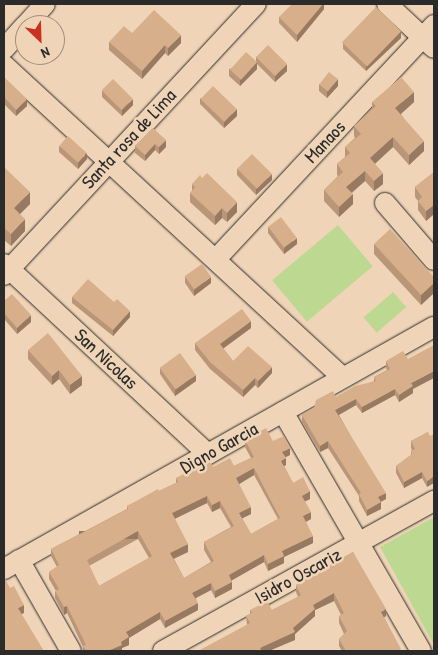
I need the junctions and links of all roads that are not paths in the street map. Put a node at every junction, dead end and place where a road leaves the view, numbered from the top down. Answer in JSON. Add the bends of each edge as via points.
{"nodes":[{"id":1,"x":45,"y":4,"type":"edge"},
{"id":2,"x":256,"y":4,"type":"edge"},
{"id":3,"x":387,"y":4,"type":"edge"},
{"id":4,"x":35,"y":15,"type":"edge"},
{"id":5,"x":15,"y":36,"type":"edge"},
{"id":6,"x":431,"y":36,"type":"edge"},
{"id":7,"x":4,"y":49,"type":"edge"},
{"id":8,"x":4,"y":65,"type":"edge"},
{"id":9,"x":108,"y":161,"type":"junction"},
{"id":10,"x":385,"y":203,"type":"dead end"},
{"id":11,"x":216,"y":259,"type":"junction"},
{"id":12,"x":434,"y":260,"type":"edge"},
{"id":13,"x":6,"y":269,"type":"edge"},
{"id":14,"x":434,"y":327,"type":"edge"},
{"id":15,"x":343,"y":378,"type":"junction"},
{"id":16,"x":283,"y":412,"type":"junction"},
{"id":17,"x":208,"y":454,"type":"junction"},
{"id":18,"x":434,"y":501,"type":"edge"},
{"id":19,"x":358,"y":543,"type":"junction"},
{"id":20,"x":11,"y":565,"type":"edge"},
{"id":21,"x":71,"y":651,"type":"edge"},
{"id":22,"x":162,"y":651,"type":"edge"},
{"id":23,"x":421,"y":651,"type":"edge"}],
"edges":[{"from":1,"to":4,"type":"street"},
{"from":2,"to":9,"type":"street","name":"Santa rosa de Lima"},
{"from":3,"to":6,"type":"street"},
{"from":5,"to":7,"type":"street"},
{"from":6,"to":11,"type":"street","name":"Manaos"},
{"from":8,"to":9,"type":"street"},
{"from":9,"to":11,"type":"street"},
{"from":9,"to":13,"type":"street","name":"Santa rosa de Lima"},
{"from":10,"to":12,"type":"street"},
{"from":11,"to":15,"type":"street"},
{"from":13,"to":17,"type":"street","name":"San Nicolas"},
{"from":14,"to":15,"type":"street","name":"Digno Garcia"},
{"from":15,"to":16,"type":"street","name":"Digno Garcia"},
{"from":16,"to":17,"type":"street","name":"Digno Garcia"},
{"from":16,"to":19,"type":"street"},
{"from":17,"to":20,"type":"street","name":"Digno Garcia"},
{"from":18,"to":19,"type":"street","name":"Isidro Oscariz"},
{"from":19,"to":22,"type":"street","name":"Isidro Oscariz"},
{"from":19,"to":23,"type":"street"},
{"from":20,"to":21,"type":"street"}]}
